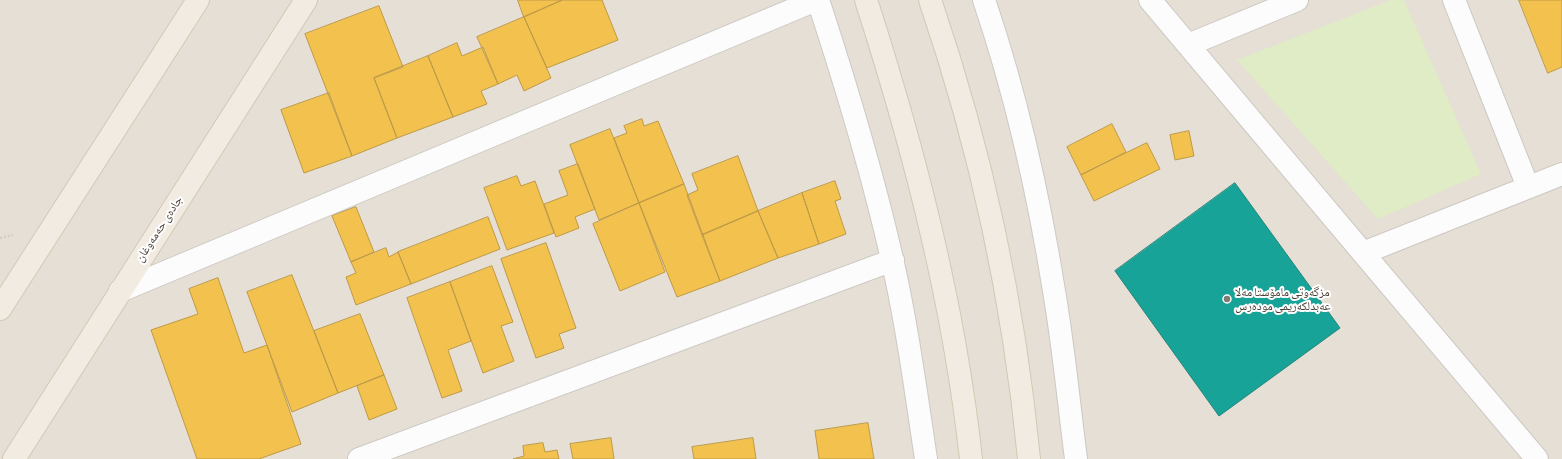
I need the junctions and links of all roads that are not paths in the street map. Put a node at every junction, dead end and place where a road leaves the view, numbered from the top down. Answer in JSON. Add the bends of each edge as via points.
{"nodes":[{"id":1,"x":198,"y":0,"type":"edge"},
{"id":2,"x":306,"y":0,"type":"edge"},
{"id":3,"x":817,"y":0,"type":"edge"},
{"id":4,"x":866,"y":0,"type":"edge"},
{"id":5,"x":930,"y":0,"type":"edge"},
{"id":6,"x":984,"y":0,"type":"edge"},
{"id":7,"x":1150,"y":0,"type":"edge"},
{"id":8,"x":1297,"y":0,"type":"edge"},
{"id":9,"x":1454,"y":0,"type":"edge"},
{"id":10,"x":1188,"y":45,"type":"junction"},
{"id":11,"x":1562,"y":174,"type":"edge"},
{"id":12,"x":1528,"y":188,"type":"junction"},
{"id":13,"x":1363,"y":253,"type":"junction"},
{"id":14,"x":893,"y":260,"type":"junction"},
{"id":15,"x":120,"y":291,"type":"junction"},
{"id":16,"x":0,"y":309,"type":"edge"},
{"id":17,"x":14,"y":459,"type":"edge"},
{"id":18,"x":359,"y":459,"type":"edge"},
{"id":19,"x":926,"y":459,"type":"edge"},
{"id":20,"x":971,"y":459,"type":"edge"},
{"id":21,"x":1029,"y":459,"type":"edge"},
{"id":22,"x":1076,"y":459,"type":"edge"},
{"id":23,"x":1537,"y":459,"type":"edge"}],
"edges":[{"from":1,"to":16,"type":"main road"},
{"from":2,"to":15,"type":"main road","name":"جادەی حەمەوغان"},
{"from":3,"to":14,"type":"street","via":[[848,92]]},
{"from":3,"to":15,"type":"street"},
{"from":4,"to":20,"type":"main road","via":[[909,144],[930,229],[965,400]]},
{"from":5,"to":21,"type":"main road","via":[[971,133],[992,218],[1009,305]]},
{"from":6,"to":22,"type":"street","via":[[1020,123],[1040,210],[1055,298]]},
{"from":7,"to":10,"type":"street"},
{"from":8,"to":10,"type":"street"},
{"from":9,"to":12,"type":"street"},
{"from":10,"to":13,"type":"street"},
{"from":11,"to":12,"type":"street"},
{"from":12,"to":13,"type":"street"},
{"from":13,"to":23,"type":"street"},
{"from":14,"to":18,"type":"street"},
{"from":14,"to":19,"type":"street"},
{"from":15,"to":17,"type":"main road","name":"جادەی حەمەوغان"}]}
